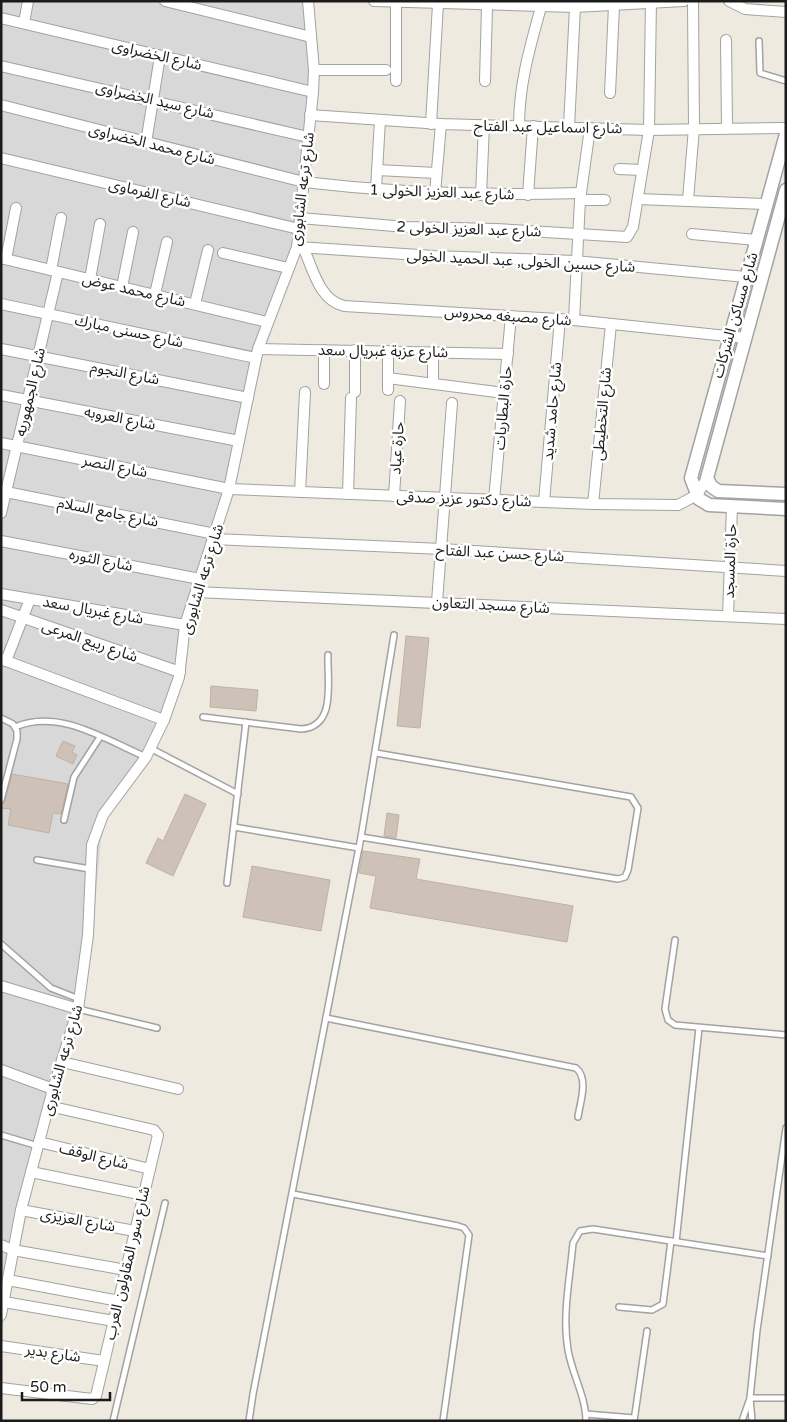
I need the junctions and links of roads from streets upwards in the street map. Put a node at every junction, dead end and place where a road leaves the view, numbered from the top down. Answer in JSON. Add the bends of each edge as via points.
{"nodes":[{"id":1,"x":28,"y":1,"type":"edge"},
{"id":2,"x":165,"y":1,"type":"edge"},
{"id":3,"x":308,"y":1,"type":"edge"},
{"id":4,"x":374,"y":1,"type":"edge"},
{"id":5,"x":684,"y":1,"type":"edge"},
{"id":6,"x":693,"y":1,"type":"edge"},
{"id":7,"x":729,"y":1,"type":"edge"},
{"id":8,"x":385,"y":2,"type":"edge"},
{"id":9,"x":396,"y":3,"type":"junction"},
{"id":10,"x":433,"y":3,"type":"edge"},
{"id":11,"x":468,"y":3,"type":"edge"},
{"id":12,"x":651,"y":3,"type":"edge"},
{"id":13,"x":516,"y":4,"type":"edge"},
{"id":14,"x":556,"y":4,"type":"edge"},
{"id":15,"x":487,"y":6,"type":"junction"},
{"id":16,"x":541,"y":6,"type":"junction"},
{"id":17,"x":614,"y":6,"type":"junction"},
{"id":18,"x":575,"y":7,"type":"junction"},
{"id":19,"x":786,"y":12,"type":"edge"},
{"id":20,"x":1,"y":18,"type":"edge"},
{"id":21,"x":24,"y":23,"type":"junction"},
{"id":22,"x":311,"y":37,"type":"junction"},
{"id":23,"x":726,"y":40,"type":"dead end"},
{"id":24,"x":160,"y":56,"type":"junction"},
{"id":25,"x":1,"y":66,"type":"edge"},
{"id":26,"x":314,"y":70,"type":"junction"},
{"id":27,"x":386,"y":70,"type":"dead end"},
{"id":28,"x":396,"y":81,"type":"dead end"},
{"id":29,"x":485,"y":81,"type":"dead end"},
{"id":30,"x":313,"y":92,"type":"junction"},
{"id":31,"x":610,"y":93,"type":"dead end"},
{"id":32,"x":153,"y":99,"type":"junction"},
{"id":33,"x":1,"y":104,"type":"edge"},
{"id":34,"x":310,"y":115,"type":"junction"},
{"id":35,"x":380,"y":120,"type":"junction"},
{"id":36,"x":436,"y":124,"type":"junction"},
{"id":37,"x":484,"y":125,"type":"junction"},
{"id":38,"x":520,"y":126,"type":"junction"},
{"id":39,"x":533,"y":126,"type":"junction"},
{"id":40,"x":569,"y":127,"type":"junction"},
{"id":41,"x":727,"y":127,"type":"junction"},
{"id":42,"x":590,"y":128,"type":"junction"},
{"id":43,"x":694,"y":128,"type":"junction"},
{"id":44,"x":786,"y":128,"type":"edge"},
{"id":45,"x":649,"y":130,"type":"junction"},
{"id":46,"x":786,"y":134,"type":"edge"},
{"id":47,"x":308,"y":137,"type":"junction"},
{"id":48,"x":146,"y":143,"type":"junction"},
{"id":49,"x":1,"y":158,"type":"edge"},
{"id":50,"x":619,"y":169,"type":"dead end"},
{"id":51,"x":377,"y":170,"type":"junction"},
{"id":52,"x":642,"y":170,"type":"junction"},
{"id":53,"x":436,"y":173,"type":"junction"},
{"id":54,"x":304,"y":182,"type":"junction"},
{"id":55,"x":376,"y":189,"type":"junction"},
{"id":56,"x":786,"y":190,"type":"edge"},
{"id":57,"x":435,"y":193,"type":"junction"},
{"id":58,"x":528,"y":195,"type":"junction"},
{"id":59,"x":481,"y":196,"type":"junction"},
{"id":60,"x":580,"y":197,"type":"junction"},
{"id":61,"x":638,"y":199,"type":"junction"},
{"id":62,"x":605,"y":200,"type":"dead end"},
{"id":63,"x":688,"y":200,"type":"junction"},
{"id":64,"x":766,"y":204,"type":"junction"},
{"id":65,"x":16,"y":208,"type":"dead end"},
{"id":66,"x":61,"y":218,"type":"dead end"},
{"id":67,"x":300,"y":218,"type":"junction"},
{"id":68,"x":100,"y":224,"type":"dead end"},
{"id":69,"x":299,"y":229,"type":"junction"},
{"id":70,"x":133,"y":232,"type":"dead end"},
{"id":71,"x":577,"y":233,"type":"junction"},
{"id":72,"x":692,"y":234,"type":"dead end"},
{"id":73,"x":756,"y":240,"type":"junction"},
{"id":74,"x":167,"y":242,"type":"dead end"},
{"id":75,"x":300,"y":247,"type":"junction"},
{"id":76,"x":208,"y":250,"type":"dead end"},
{"id":77,"x":223,"y":253,"type":"dead end"},
{"id":78,"x":4,"y":259,"type":"edge"},
{"id":79,"x":575,"y":261,"type":"junction"},
{"id":80,"x":288,"y":268,"type":"junction"},
{"id":81,"x":55,"y":271,"type":"junction"},
{"id":82,"x":746,"y":277,"type":"junction"},
{"id":83,"x":90,"y":279,"type":"junction"},
{"id":84,"x":122,"y":287,"type":"junction"},
{"id":85,"x":155,"y":294,"type":"junction"},
{"id":86,"x":1,"y":304,"type":"edge"},
{"id":87,"x":195,"y":304,"type":"junction"},
{"id":88,"x":48,"y":314,"type":"junction"},
{"id":89,"x":510,"y":316,"type":"junction"},
{"id":90,"x":560,"y":320,"type":"junction"},
{"id":91,"x":574,"y":320,"type":"junction"},
{"id":92,"x":267,"y":322,"type":"junction"},
{"id":93,"x":610,"y":324,"type":"junction"},
{"id":94,"x":729,"y":336,"type":"junction"},
{"id":95,"x":746,"y":338,"type":"junction"},
{"id":96,"x":1,"y":349,"type":"edge"},
{"id":97,"x":324,"y":350,"type":"junction"},
{"id":98,"x":354,"y":350,"type":"junction"},
{"id":99,"x":388,"y":350,"type":"junction"},
{"id":100,"x":434,"y":352,"type":"junction"},
{"id":101,"x":257,"y":353,"type":"junction"},
{"id":102,"x":508,"y":354,"type":"junction"},
{"id":103,"x":38,"y":356,"type":"junction"},
{"id":104,"x":388,"y":378,"type":"junction"},
{"id":105,"x":324,"y":384,"type":"dead end"},
{"id":106,"x":433,"y":384,"type":"junction"},
{"id":107,"x":388,"y":390,"type":"dead end"},
{"id":108,"x":305,"y":392,"type":"dead end"},
{"id":109,"x":504,"y":393,"type":"junction"},
{"id":110,"x":1,"y":395,"type":"edge"},
{"id":111,"x":248,"y":398,"type":"junction"},
{"id":112,"x":28,"y":400,"type":"junction"},
{"id":113,"x":400,"y":401,"type":"dead end"},
{"id":114,"x":452,"y":403,"type":"dead end"},
{"id":115,"x":239,"y":441,"type":"junction"},
{"id":116,"x":1,"y":443,"type":"edge"},
{"id":117,"x":17,"y":446,"type":"junction"},
{"id":118,"x":707,"y":478,"type":"junction"},
{"id":119,"x":229,"y":489,"type":"junction"},
{"id":120,"x":4,"y":491,"type":"edge"},
{"id":121,"x":300,"y":492,"type":"junction"},
{"id":122,"x":348,"y":494,"type":"junction"},
{"id":123,"x":786,"y":494,"type":"edge"},
{"id":124,"x":696,"y":495,"type":"junction"},
{"id":125,"x":394,"y":496,"type":"junction"},
{"id":126,"x":446,"y":498,"type":"junction"},
{"id":127,"x":494,"y":500,"type":"junction"},
{"id":128,"x":544,"y":502,"type":"junction"},
{"id":129,"x":594,"y":504,"type":"junction"},
{"id":130,"x":732,"y":506,"type":"junction"},
{"id":131,"x":786,"y":509,"type":"edge"},
{"id":132,"x":1,"y":513,"type":"edge"},
{"id":133,"x":214,"y":537,"type":"junction"},
{"id":134,"x":1,"y":541,"type":"edge"},
{"id":135,"x":442,"y":549,"type":"junction"},
{"id":136,"x":730,"y":566,"type":"junction"},
{"id":137,"x":786,"y":571,"type":"edge"},
{"id":138,"x":200,"y":579,"type":"junction"},
{"id":139,"x":196,"y":592,"type":"junction"},
{"id":140,"x":1,"y":594,"type":"edge"},
{"id":141,"x":30,"y":599,"type":"junction"},
{"id":142,"x":438,"y":602,"type":"junction"},
{"id":143,"x":1,"y":610,"type":"edge"},
{"id":144,"x":728,"y":616,"type":"junction"},
{"id":145,"x":22,"y":619,"type":"junction"},
{"id":146,"x":786,"y":619,"type":"edge"},
{"id":147,"x":185,"y":625,"type":"junction"},
{"id":148,"x":4,"y":660,"type":"edge"},
{"id":149,"x":180,"y":672,"type":"junction"},
{"id":150,"x":164,"y":720,"type":"junction"},
{"id":151,"x":1,"y":986,"type":"edge"},
{"id":152,"x":79,"y":1004,"type":"junction"},
{"id":153,"x":62,"y":1062,"type":"junction"},
{"id":154,"x":1,"y":1070,"type":"edge"},
{"id":155,"x":53,"y":1089,"type":"junction"},
{"id":156,"x":178,"y":1090,"type":"dead end"},
{"id":157,"x":49,"y":1106,"type":"junction"},
{"id":158,"x":38,"y":1144,"type":"junction"},
{"id":159,"x":150,"y":1169,"type":"junction"},
{"id":160,"x":31,"y":1172,"type":"junction"},
{"id":161,"x":144,"y":1195,"type":"junction"},
{"id":162,"x":21,"y":1210,"type":"junction"},
{"id":163,"x":135,"y":1231,"type":"junction"},
{"id":164,"x":1,"y":1245,"type":"edge"},
{"id":165,"x":14,"y":1250,"type":"junction"},
{"id":166,"x":126,"y":1270,"type":"junction"},
{"id":167,"x":8,"y":1280,"type":"junction"},
{"id":168,"x":118,"y":1301,"type":"junction"},
{"id":169,"x":4,"y":1302,"type":"junction"},
{"id":170,"x":1,"y":1315,"type":"edge"},
{"id":171,"x":114,"y":1322,"type":"junction"},
{"id":172,"x":1,"y":1346,"type":"edge"},
{"id":173,"x":104,"y":1361,"type":"junction"},
{"id":174,"x":1,"y":1388,"type":"edge"}],
"edges":[{"from":1,"to":21,"type":"street"},
{"from":2,"to":22,"type":"street"},
{"from":3,"to":22,"type":"street","name":"شارع ترعه الشابورى"},
{"from":4,"to":8,"type":"street"},
{"from":5,"to":12,"type":"street"},
{"from":6,"to":43,"type":"street"},
{"from":7,"to":19,"type":"street","via":[[745,9]]},
{"from":8,"to":9,"type":"street"},
{"from":9,"to":10,"type":"street"},
{"from":9,"to":28,"type":"street"},
{"from":10,"to":11,"type":"street"},
{"from":10,"to":36,"type":"street"},
{"from":11,"to":15,"type":"street"},
{"from":12,"to":17,"type":"street"},
{"from":12,"to":45,"type":"street"},
{"from":13,"to":15,"type":"street"},
{"from":13,"to":16,"type":"street"},
{"from":14,"to":16,"type":"street"},
{"from":14,"to":18,"type":"street"},
{"from":15,"to":29,"type":"street"},
{"from":16,"to":38,"type":"street","via":[[524,73]]},
{"from":17,"to":18,"type":"street"},
{"from":17,"to":31,"type":"street"},
{"from":18,"to":40,"type":"street"},
{"from":20,"to":21,"type":"street","name":"شارع الخضراوى"},
{"from":21,"to":24,"type":"street","name":"شارع الخضراوى"},
{"from":22,"to":26,"type":"street","name":"شارع ترعه الشابورى"},
{"from":23,"to":41,"type":"street"},
{"from":24,"to":30,"type":"street","name":"شارع الخضراوى"},
{"from":24,"to":32,"type":"street"},
{"from":25,"to":32,"type":"street","name":"شارع سيد الخضراوى"},
{"from":26,"to":27,"type":"street"},
{"from":26,"to":30,"type":"street","name":"شارع ترعه الشابورى"},
{"from":30,"to":34,"type":"street","name":"شارع ترعه الشابورى"},
{"from":32,"to":47,"type":"street","name":"شارع سيد الخضراوى"},
{"from":32,"to":48,"type":"street"},
{"from":33,"to":48,"type":"street","name":"شارع محمد الخضراوى"},
{"from":34,"to":35,"type":"street","name":"شارع اسماعيل عبد الفتاح"},
{"from":34,"to":47,"type":"street","name":"شارع ترعه الشابورى"},
{"from":35,"to":36,"type":"street","name":"شارع اسماعيل عبد الفتاح"},
{"from":35,"to":51,"type":"street"},
{"from":36,"to":37,"type":"street","name":"شارع اسماعيل عبد الفتاح"},
{"from":36,"to":53,"type":"street"},
{"from":37,"to":38,"type":"street","name":"شارع اسماعيل عبد الفتاح"},
{"from":37,"to":59,"type":"street"},
{"from":38,"to":39,"type":"street","name":"شارع اسماعيل عبد الفتاح"},
{"from":39,"to":40,"type":"street","name":"شارع اسماعيل عبد الفتاح"},
{"from":39,"to":58,"type":"street"},
{"from":40,"to":42,"type":"street","name":"شارع اسماعيل عبد الفتاح"},
{"from":41,"to":43,"type":"street","name":"شارع اسماعيل عبد الفتاح"},
{"from":41,"to":44,"type":"street","name":"شارع اسماعيل عبد الفتاح"},
{"from":42,"to":45,"type":"street","name":"شارع اسماعيل عبد الفتاح"},
{"from":42,"to":60,"type":"street"},
{"from":43,"to":45,"type":"street","name":"شارع اسماعيل عبد الفتاح"},
{"from":43,"to":63,"type":"street"},
{"from":45,"to":52,"type":"street"},
{"from":46,"to":64,"type":"street","name":"شارع مساكن الشركات"},
{"from":47,"to":54,"type":"street","name":"شارع ترعه الشابورى"},
{"from":48,"to":54,"type":"street","name":"شارع محمد الخضراوى"},
{"from":49,"to":69,"type":"street","name":"شارع الفرماوى"},
{"from":50,"to":52,"type":"street"},
{"from":51,"to":53,"type":"street"},
{"from":51,"to":55,"type":"street"},
{"from":52,"to":61,"type":"street"},
{"from":53,"to":57,"type":"street"},
{"from":54,"to":55,"type":"street","name":"شارع عبد العزيز الخولى 1"},
{"from":54,"to":67,"type":"street","name":"شارع ترعه الشابورى"},
{"from":55,"to":57,"type":"street","name":"شارع عبد العزيز الخولى 1"},
{"from":56,"to":95,"type":"street","name":"شارع مساكن الشركات"},
{"from":57,"to":59,"type":"street","name":"شارع عبد العزيز الخولى 1"},
{"from":58,"to":59,"type":"street","name":"شارع عبد العزيز الخولى 1"},
{"from":58,"to":60,"type":"street","name":"شارع عبد العزيز الخولى 1"},
{"from":60,"to":62,"type":"street","name":"شارع عبد العزيز الخولى 1"},
{"from":60,"to":71,"type":"street"},
{"from":61,"to":63,"type":"street"},
{"from":61,"to":71,"type":"street","name":"شارع عبد العزيز الخولى 2","via":[[633,227],[627,237]]},
{"from":63,"to":64,"type":"street"},
{"from":64,"to":73,"type":"street","name":"شارع مساكن الشركات"},
{"from":65,"to":78,"type":"street"},
{"from":66,"to":81,"type":"street","name":"شارع الجمهوريه"},
{"from":67,"to":69,"type":"street","name":"شارع ترعه الشابورى"},
{"from":67,"to":71,"type":"street","name":"شارع عبد العزيز الخولى 2","via":[[406,227]]},
{"from":68,"to":83,"type":"street"},
{"from":69,"to":75,"type":"street","name":"شارع ترعه الشابورى"},
{"from":70,"to":84,"type":"street"},
{"from":71,"to":79,"type":"street"},
{"from":72,"to":73,"type":"street"},
{"from":73,"to":82,"type":"street","name":"شارع مساكن الشركات"},
{"from":74,"to":85,"type":"street"},
{"from":75,"to":79,"type":"street","name":"شارع حسين الخولى, عبد الحميد الخولى"},
{"from":75,"to":80,"type":"street","name":"شارع ترعه الشابورى"},
{"from":75,"to":89,"type":"street","name":"شارع مصبغه محروس","via":[[326,298],[334,304]]},
{"from":76,"to":87,"type":"street"},
{"from":77,"to":80,"type":"street"},
{"from":78,"to":81,"type":"street","name":"شارع محمد عوض"},
{"from":79,"to":82,"type":"street","name":"شارع حسين الخولى, عبد الحميد الخولى"},
{"from":79,"to":91,"type":"street"},
{"from":80,"to":92,"type":"street","name":"شارع ترعه الشابورى"},
{"from":81,"to":83,"type":"street","name":"شارع محمد عوض"},
{"from":81,"to":88,"type":"street","name":"شارع الجمهوريه"},
{"from":82,"to":94,"type":"street","name":"شارع مساكن الشركات"},
{"from":83,"to":84,"type":"street","name":"شارع محمد عوض"},
{"from":84,"to":85,"type":"street","name":"شارع محمد عوض"},
{"from":85,"to":87,"type":"street","name":"شارع محمد عوض"},
{"from":86,"to":88,"type":"street","name":"شارع حسنى مبارك"},
{"from":87,"to":92,"type":"street","name":"شارع محمد عوض"},
{"from":88,"to":101,"type":"street","name":"شارع حسنى مبارك"},
{"from":88,"to":103,"type":"street","name":"شارع الجمهوريه"},
{"from":89,"to":90,"type":"street","name":"شارع مصبغه محروس"},
{"from":89,"to":102,"type":"street","name":"حارة البطاريات"},
{"from":90,"to":91,"type":"street","name":"شارع مصبغه محروس"},
{"from":90,"to":128,"type":"street","name":"شارع حامد شديد"},
{"from":91,"to":93,"type":"street","name":"شارع مصبغه محروس"},
{"from":92,"to":101,"type":"street","name":"شارع ترعه الشابورى"},
{"from":93,"to":94,"type":"street","name":"شارع مصبغه محروس"},
{"from":93,"to":129,"type":"street","name":"شارع التخطيطى"},
{"from":94,"to":95,"type":"street","name":"شارع مصبغه محروس"},
{"from":94,"to":124,"type":"street","name":"شارع مساكن الشركات","via":[[692,472]]},
{"from":95,"to":118,"type":"street","name":"شارع مساكن الشركات"},
{"from":96,"to":103,"type":"street","name":"شارع النجوم"},
{"from":97,"to":98,"type":"street","name":"شارع عزبة غبريال سعد"},
{"from":97,"to":101,"type":"street","name":"شارع عزبة غبريال سعد"},
{"from":97,"to":105,"type":"street"},
{"from":98,"to":99,"type":"street","name":"شارع عزبة غبريال سعد"},
{"from":98,"to":122,"type":"street"},
{"from":99,"to":100,"type":"street","name":"شارع عزبة غبريال سعد"},
{"from":99,"to":104,"type":"street"},
{"from":100,"to":102,"type":"street","name":"شارع عزبة غبريال سعد"},
{"from":100,"to":106,"type":"street"},
{"from":101,"to":111,"type":"street","name":"شارع ترعه الشابورى"},
{"from":102,"to":109,"type":"street","name":"حارة البطاريات"},
{"from":103,"to":111,"type":"street","name":"شارع النجوم"},
{"from":103,"to":112,"type":"street","name":"شارع الجمهوريه"},
{"from":104,"to":106,"type":"street"},
{"from":104,"to":107,"type":"street"},
{"from":106,"to":109,"type":"street"},
{"from":108,"to":121,"type":"street"},
{"from":109,"to":127,"type":"street","name":"حارة البطاريات"},
{"from":110,"to":112,"type":"street","name":"شارع العروبه"},
{"from":111,"to":115,"type":"street","name":"شارع ترعه الشابورى"},
{"from":112,"to":115,"type":"street","name":"شارع العروبه"},
{"from":112,"to":117,"type":"street","name":"شارع الجمهوريه"},
{"from":113,"to":125,"type":"street","name":"حارة عياد"},
{"from":114,"to":126,"type":"street"},
{"from":115,"to":119,"type":"street","name":"شارع ترعه الشابورى"},
{"from":116,"to":117,"type":"street","name":"شارع النصر"},
{"from":117,"to":119,"type":"street","name":"شارع النصر"},
{"from":117,"to":120,"type":"street","name":"شارع الجمهوريه"},
{"from":118,"to":123,"type":"street","via":[[710,486],[718,491]]},
{"from":118,"to":124,"type":"street"},
{"from":119,"to":121,"type":"street","name":"شارع دكتور عزيز صدقى"},
{"from":119,"to":133,"type":"street","name":"شارع ترعه الشابورى"},
{"from":120,"to":132,"type":"street","name":"شارع الجمهوريه"},
{"from":120,"to":133,"type":"street","name":"شارع جامع السلام"},
{"from":121,"to":122,"type":"street","name":"شارع دكتور عزيز صدقى"},
{"from":122,"to":125,"type":"street","name":"شارع دكتور عزيز صدقى"},
{"from":124,"to":129,"type":"street","name":"شارع دكتور عزيز صدقى","via":[[678,505]]},
{"from":124,"to":130,"type":"street","via":[[708,505]]},
{"from":125,"to":126,"type":"street","name":"شارع دكتور عزيز صدقى"},
{"from":126,"to":127,"type":"street","name":"شارع دكتور عزيز صدقى"},
{"from":126,"to":135,"type":"street"},
{"from":127,"to":128,"type":"street","name":"شارع دكتور عزيز صدقى"},
{"from":128,"to":129,"type":"street","name":"شارع دكتور عزيز صدقى"},
{"from":130,"to":131,"type":"street"},
{"from":130,"to":136,"type":"street","name":"حارة المسجد"},
{"from":133,"to":135,"type":"street","name":"شارع حسن عبد الفتاح"},
{"from":133,"to":138,"type":"street","name":"شارع ترعه الشابورى"},
{"from":134,"to":138,"type":"street","name":"شارع الثوره"},
{"from":135,"to":136,"type":"street","name":"شارع حسن عبد الفتاح"},
{"from":135,"to":142,"type":"street"},
{"from":136,"to":137,"type":"street","name":"شارع حسن عبد الفتاح"},
{"from":136,"to":144,"type":"street","name":"حارة المسجد"},
{"from":138,"to":139,"type":"street","name":"شارع ترعه الشابورى"},
{"from":139,"to":142,"type":"street","name":"شارع مسجد التعاون"},
{"from":139,"to":147,"type":"street","name":"شارع ترعه الشابورى"},
{"from":140,"to":141,"type":"street","name":"شارع غبريال سعد"},
{"from":141,"to":145,"type":"street"},
{"from":141,"to":147,"type":"street","name":"شارع غبريال سعد"},
{"from":142,"to":144,"type":"street","name":"شارع مسجد التعاون"},
{"from":143,"to":145,"type":"street","name":"شارع ربيع المرعى"},
{"from":144,"to":146,"type":"street","name":"شارع مسجد التعاون"},
{"from":145,"to":148,"type":"street"},
{"from":145,"to":149,"type":"street","name":"شارع ربيع المرعى"},
{"from":147,"to":149,"type":"street","name":"شارع ترعه الشابورى"},
{"from":148,"to":150,"type":"street"},
{"from":149,"to":150,"type":"street","name":"شارع ترعه الشابورى"},
{"from":150,"to":152,"type":"street","name":"شارع ترعه الشابورى","via":[[148,752],[103,814],[92,845],[88,935]]},
{"from":151,"to":152,"type":"street"},
{"from":152,"to":153,"type":"street","name":"شارع ترعه الشابورى"},
{"from":153,"to":155,"type":"street","name":"شارع ترعه الشابورى"},
{"from":153,"to":156,"type":"street"},
{"from":154,"to":155,"type":"street"},
{"from":155,"to":157,"type":"street","name":"شارع ترعه الشابورى"},
{"from":157,"to":158,"type":"street","name":"شارع ترعه الشابورى"},
{"from":157,"to":159,"type":"street","name":"شارع سور المقاولون العرب","via":[[154,1130],[158,1135]]},
{"from":158,"to":159,"type":"street","name":"شارع الوقف"},
{"from":158,"to":160,"type":"street","name":"شارع ترعه الشابورى"},
{"from":159,"to":161,"type":"street","name":"شارع سور المقاولون العرب"},
{"from":160,"to":161,"type":"street"},
{"from":160,"to":162,"type":"street","name":"شارع ترعه الشابورى"},
{"from":161,"to":163,"type":"street","name":"شارع سور المقاولون العرب"},
{"from":162,"to":163,"type":"street","name":"شارع العزيزى"},
{"from":162,"to":165,"type":"street","name":"شارع ترعه الشابورى"},
{"from":163,"to":166,"type":"street","name":"شارع سور المقاولون العرب"},
{"from":164,"to":165,"type":"street"},
{"from":165,"to":166,"type":"street"},
{"from":165,"to":167,"type":"street","name":"شارع ترعه الشابورى"},
{"from":166,"to":168,"type":"street","name":"شارع سور المقاولون العرب"},
{"from":167,"to":168,"type":"street"},
{"from":167,"to":169,"type":"street","name":"شارع ترعه الشابورى"},
{"from":168,"to":171,"type":"street","name":"شارع سور المقاولون العرب"},
{"from":169,"to":170,"type":"street","name":"شارع ترعه الشابورى"},
{"from":169,"to":171,"type":"street"},
{"from":171,"to":173,"type":"street","name":"شارع سور المقاولون العرب"},
{"from":172,"to":173,"type":"street","name":"شارع بدير"},
{"from":173,"to":174,"type":"street","name":"شارع سور المقاولون العرب","via":[[94,1398]]}]}
